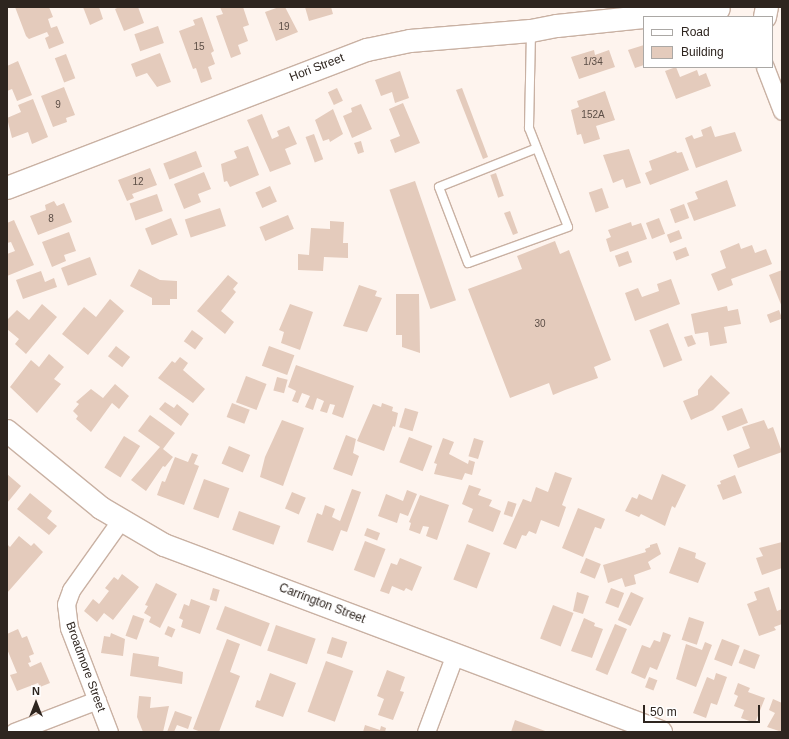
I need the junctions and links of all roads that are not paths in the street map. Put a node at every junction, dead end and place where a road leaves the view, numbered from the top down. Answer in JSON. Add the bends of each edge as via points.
{"nodes":[{"id":1,"x":719,"y":11,"type":"edge"},
{"id":2,"x":656,"y":16,"type":"edge"},
{"id":3,"x":643,"y":17,"type":"edge"},
{"id":4,"x":531,"y":31,"type":"junction"},
{"id":5,"x":766,"y":68,"type":"edge"},
{"id":6,"x":779,"y":94,"type":"edge"},
{"id":7,"x":782,"y":111,"type":"edge"},
{"id":8,"x":537,"y":148,"type":"junction"},
{"id":9,"x":7,"y":188,"type":"edge"},
{"id":10,"x":7,"y":431,"type":"edge"},
{"id":11,"x":120,"y":521,"type":"junction"},
{"id":12,"x":455,"y":654,"type":"junction"},
{"id":13,"x":97,"y":700,"type":"junction"},
{"id":14,"x":14,"y":732,"type":"edge"},
{"id":15,"x":109,"y":732,"type":"edge"},
{"id":16,"x":426,"y":732,"type":"edge"},
{"id":17,"x":661,"y":732,"type":"edge"}],
"edges":[{"from":1,"to":2,"type":"main road","name":"Hori Street"},
{"from":3,"to":4,"type":"main road","name":"Hori Street"},
{"from":4,"to":8,"type":"lane","via":[[529,128]]},
{"from":4,"to":9,"type":"main road","name":"Hori Street","via":[[410,41],[367,50]]},
{"from":5,"to":6,"type":"street"},
{"from":6,"to":7,"type":"street"},
{"from":8,"to":8,"type":"lane","via":[[568,227],[468,263],[439,187]]},
{"from":10,"to":11,"type":"main road","name":"Carrington Street"},
{"from":11,"to":12,"type":"main road","name":"Carrington Street","via":[[164,545]]},
{"from":11,"to":13,"type":"street","name":"Broadmore Street","via":[[70,590],[66,604],[69,628]]},
{"from":12,"to":16,"type":"street"},
{"from":12,"to":17,"type":"main road","name":"Carrington Street"},
{"from":13,"to":14,"type":"street"},
{"from":13,"to":15,"type":"street","name":"Broadmore Street"}]}
